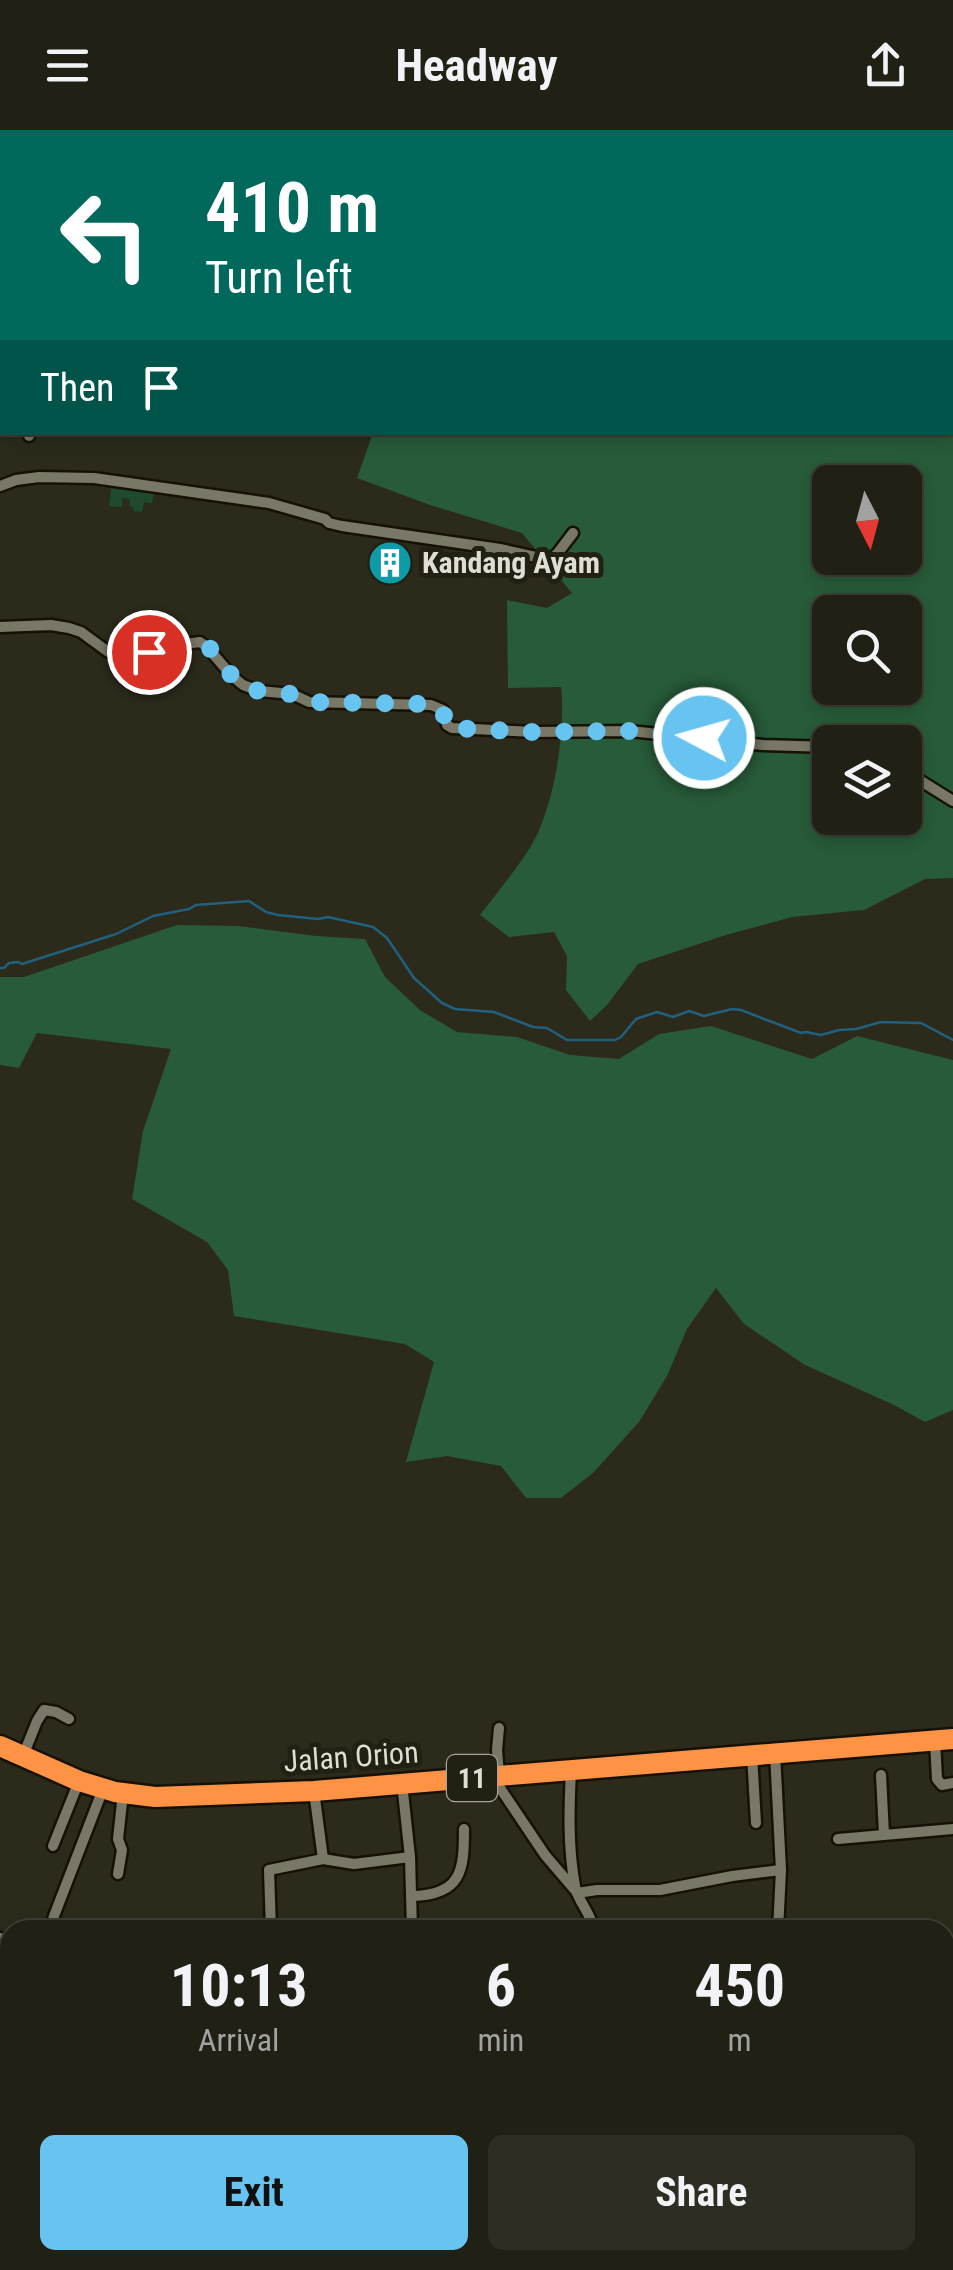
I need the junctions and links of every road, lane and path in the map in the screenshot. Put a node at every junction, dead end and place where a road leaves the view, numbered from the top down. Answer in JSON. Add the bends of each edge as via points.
{"nodes":[{"id":1,"x":0,"y":486,"type":"edge"},
{"id":2,"x":572,"y":532,"type":"dead end"},
{"id":3,"x":0,"y":628,"type":"edge"},
{"id":4,"x":812,"y":746,"type":"edge"},
{"id":5,"x":922,"y":782,"type":"edge"},
{"id":6,"x":953,"y":801,"type":"edge"},
{"id":7,"x":69,"y":1719,"type":"dead end"},
{"id":8,"x":499,"y":1728,"type":"dead end"},
{"id":9,"x":944,"y":1739,"type":"edge"},
{"id":10,"x":0,"y":1746,"type":"edge"},
{"id":11,"x":775,"y":1753,"type":"junction"},
{"id":12,"x":752,"y":1754,"type":"junction"},
{"id":13,"x":22,"y":1757,"type":"junction"},
{"id":14,"x":571,"y":1770,"type":"junction"},
{"id":15,"x":882,"y":1775,"type":"dead end"},
{"id":16,"x":493,"y":1776,"type":"junction"},
{"id":17,"x":79,"y":1781,"type":"junction"},
{"id":18,"x":953,"y":1783,"type":"edge"},
{"id":19,"x":402,"y":1784,"type":"junction"},
{"id":20,"x":113,"y":1791,"type":"junction"},
{"id":21,"x":314,"y":1791,"type":"junction"},
{"id":22,"x":756,"y":1823,"type":"dead end"},
{"id":23,"x":464,"y":1829,"type":"dead end"},
{"id":24,"x":953,"y":1829,"type":"edge"},
{"id":25,"x":884,"y":1834,"type":"junction"},
{"id":26,"x":838,"y":1839,"type":"dead end"},
{"id":27,"x":53,"y":1846,"type":"dead end"},
{"id":28,"x":410,"y":1857,"type":"junction"},
{"id":29,"x":324,"y":1859,"type":"junction"},
{"id":30,"x":781,"y":1870,"type":"junction"},
{"id":31,"x":118,"y":1874,"type":"dead end"},
{"id":32,"x":576,"y":1892,"type":"junction"},
{"id":33,"x":412,"y":1896,"type":"junction"},
{"id":34,"x":55,"y":1920,"type":"edge"},
{"id":35,"x":271,"y":1920,"type":"edge"},
{"id":36,"x":412,"y":1920,"type":"edge"},
{"id":37,"x":592,"y":1920,"type":"edge"},
{"id":38,"x":778,"y":1920,"type":"edge"}],
"edges":[{"from":1,"to":2,"type":"street","via":[[34,477],[94,478],[269,503],[342,526],[545,560]]},
{"from":3,"to":4,"type":"street","via":[[69,628],[118,657],[197,642],[236,681],[259,691],[309,702],[431,704],[443,710],[452,728],[630,731]]},
{"from":5,"to":6,"type":"street"},
{"from":7,"to":13,"type":"street","via":[[44,1710]]},
{"from":8,"to":16,"type":"street"},
{"from":9,"to":11,"type":"highway","name":"Jalan Orion","number":"11"},
{"from":9,"to":18,"type":"street","via":[[937,1780]]},
{"from":10,"to":13,"type":"highway","name":"Jalan Orion","number":"11"},
{"from":11,"to":12,"type":"highway","name":"Jalan Orion","number":"11"},
{"from":11,"to":30,"type":"street"},
{"from":12,"to":14,"type":"highway","name":"Jalan Orion","number":"11"},
{"from":12,"to":22,"type":"street"},
{"from":13,"to":17,"type":"highway","name":"Jalan Orion","number":"11"},
{"from":14,"to":16,"type":"highway","name":"Jalan Orion","number":"11"},
{"from":14,"to":32,"type":"street"},
{"from":15,"to":25,"type":"street"},
{"from":16,"to":19,"type":"highway","name":"Jalan Orion","number":"11"},
{"from":16,"to":32,"type":"street"},
{"from":17,"to":20,"type":"highway","name":"Jalan Orion","number":"11"},
{"from":17,"to":27,"type":"street"},
{"from":19,"to":21,"type":"highway","name":"Jalan Orion","number":"11"},
{"from":19,"to":28,"type":"street"},
{"from":20,"to":21,"type":"highway","name":"Jalan Orion","number":"11","via":[[155,1797]]},
{"from":20,"to":31,"type":"street","via":[[122,1850]]},
{"from":20,"to":34,"type":"street"},
{"from":21,"to":29,"type":"street"},
{"from":23,"to":33,"type":"street","via":[[458,1878],[443,1890]]},
{"from":24,"to":25,"type":"street"},
{"from":25,"to":26,"type":"street"},
{"from":28,"to":29,"type":"street","via":[[354,1864]]},
{"from":28,"to":33,"type":"street"},
{"from":29,"to":35,"type":"street","via":[[269,1870]]},
{"from":30,"to":32,"type":"street","via":[[660,1890]]},
{"from":30,"to":38,"type":"street"},
{"from":32,"to":37,"type":"street"},
{"from":33,"to":36,"type":"street"}]}
